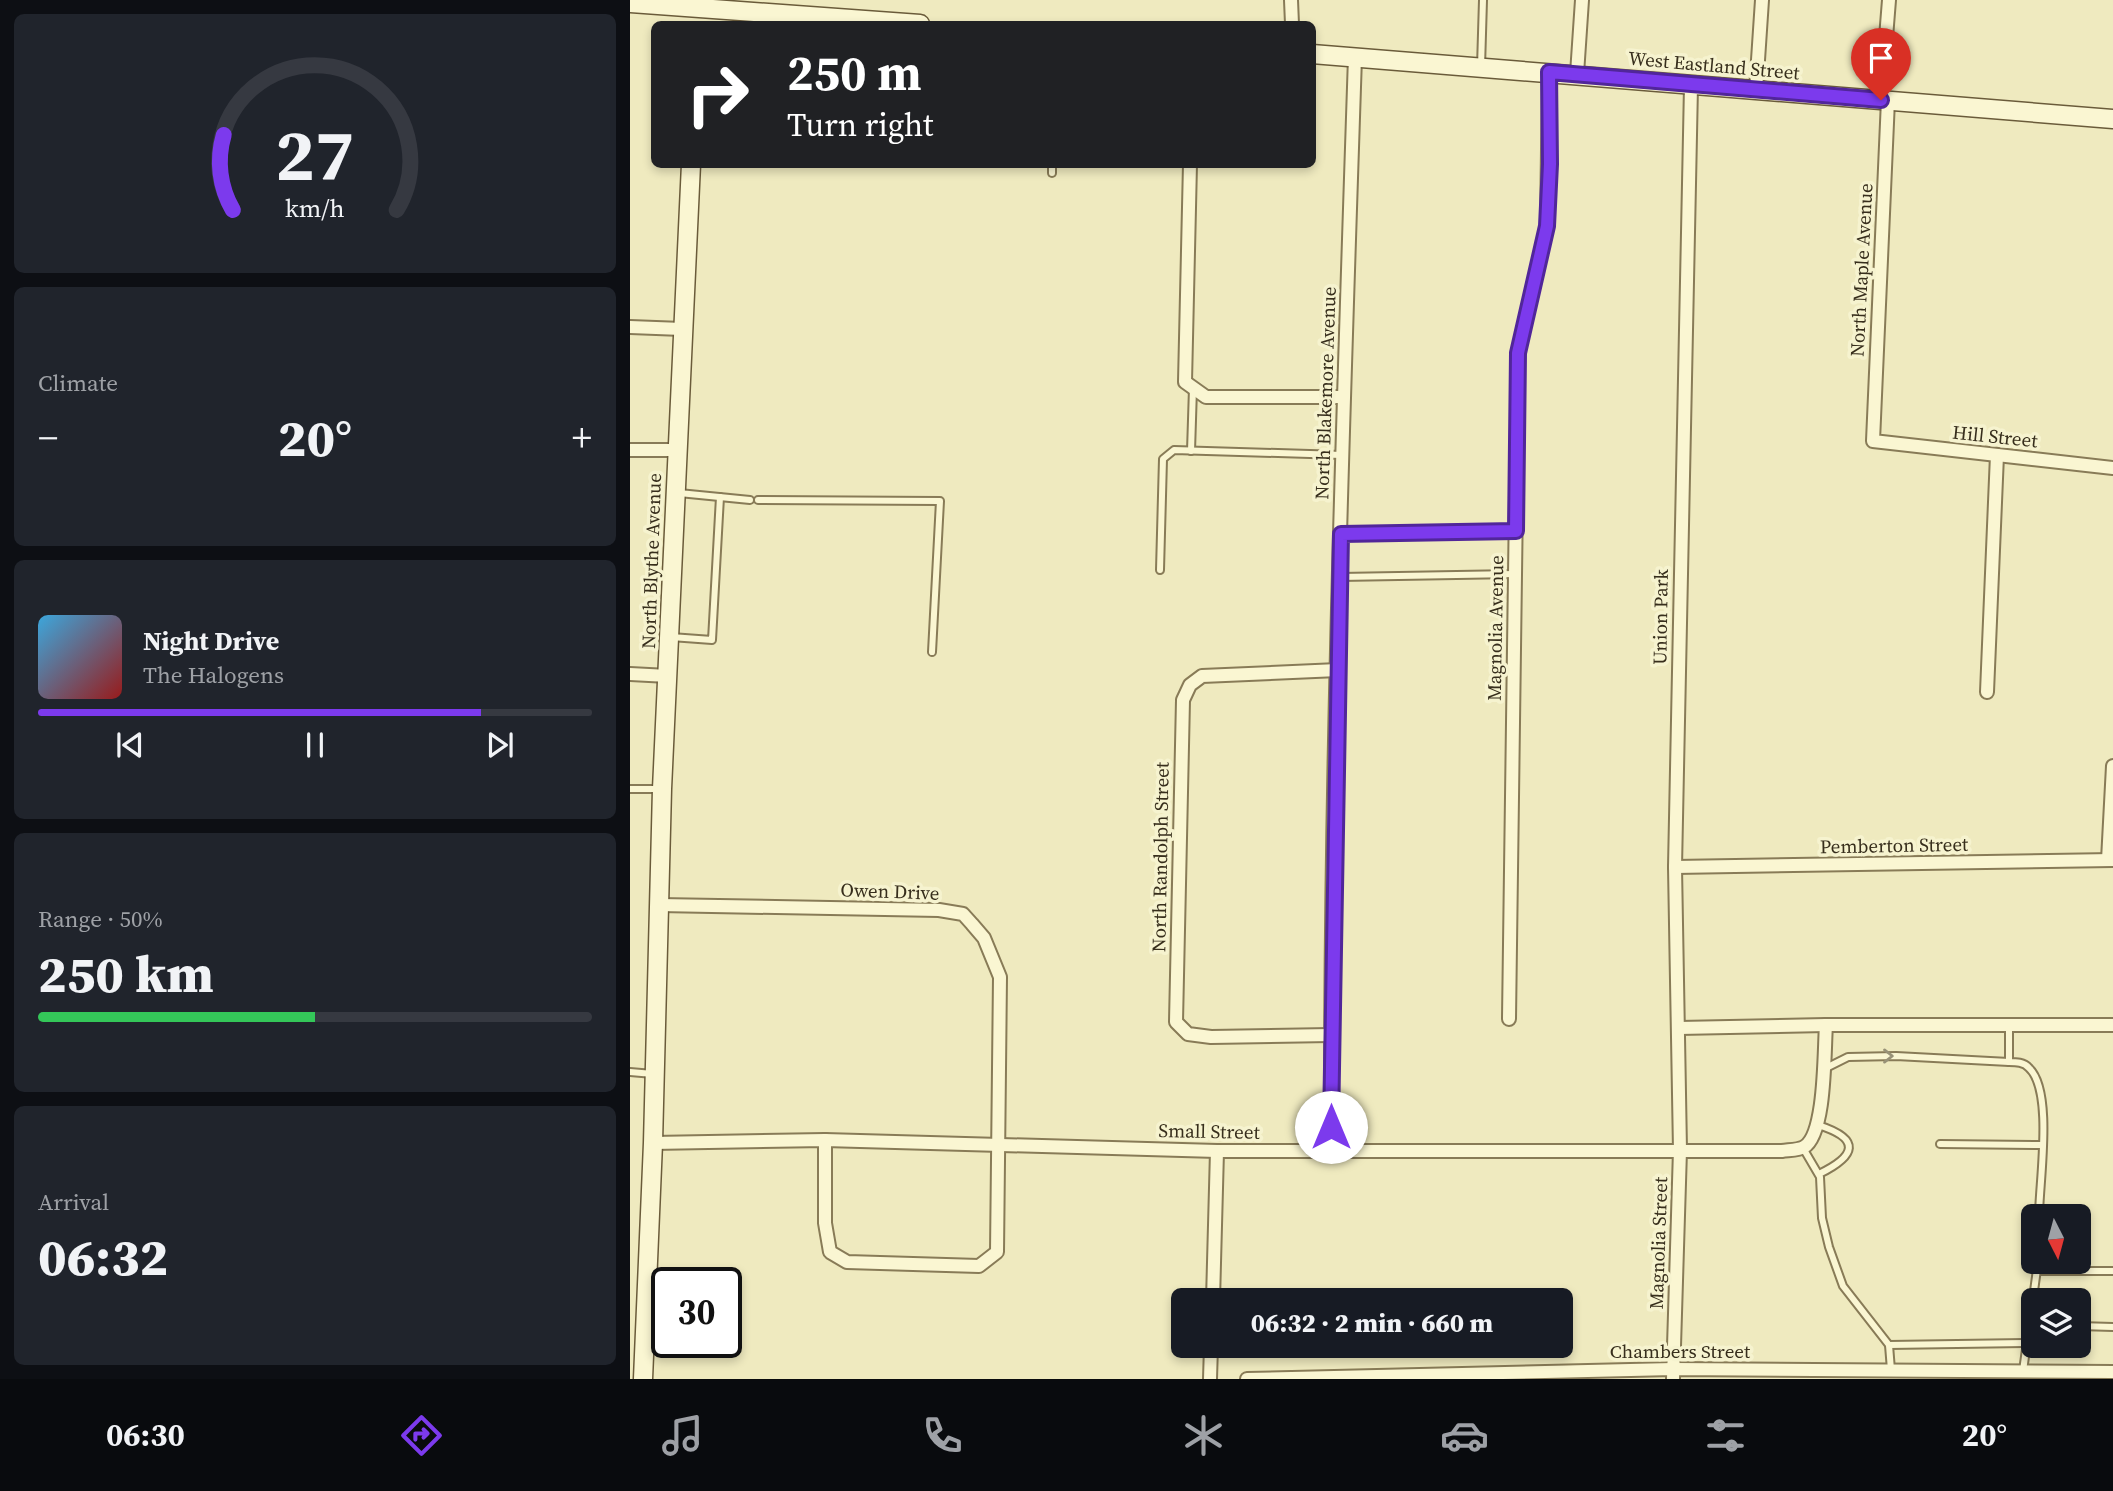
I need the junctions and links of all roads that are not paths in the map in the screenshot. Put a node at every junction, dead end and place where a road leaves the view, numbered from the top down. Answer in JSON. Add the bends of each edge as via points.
{"nodes":[{"id":1,"x":1292,"y":0,"type":"edge"},
{"id":2,"x":1483,"y":0,"type":"edge"},
{"id":3,"x":1581,"y":0,"type":"edge"},
{"id":4,"x":1762,"y":0,"type":"edge"},
{"id":5,"x":1889,"y":0,"type":"edge"},
{"id":6,"x":630,"y":3,"type":"edge"},
{"id":7,"x":697,"y":11,"type":"edge"},
{"id":8,"x":869,"y":21,"type":"edge"},
{"id":9,"x":1292,"y":21,"type":"edge"},
{"id":10,"x":1316,"y":54,"type":"edge"},
{"id":11,"x":1355,"y":57,"type":"junction"},
{"id":12,"x":1481,"y":69,"type":"junction"},
{"id":13,"x":1549,"y":72,"type":"junction"},
{"id":14,"x":1577,"y":74,"type":"junction"},
{"id":15,"x":1690,"y":86,"type":"junction"},
{"id":16,"x":1756,"y":90,"type":"junction"},
{"id":17,"x":1884,"y":100,"type":"junction"},
{"id":18,"x":2113,"y":118,"type":"edge"},
{"id":19,"x":691,"y":168,"type":"edge"},
{"id":20,"x":1190,"y":168,"type":"edge"},
{"id":21,"x":630,"y":327,"type":"edge"},
{"id":22,"x":682,"y":329,"type":"junction"},
{"id":23,"x":1194,"y":388,"type":"junction"},
{"id":24,"x":1343,"y":397,"type":"junction"},
{"id":25,"x":1873,"y":441,"type":"joint"},
{"id":26,"x":630,"y":450,"type":"edge"},
{"id":27,"x":676,"y":450,"type":"junction"},
{"id":28,"x":1191,"y":451,"type":"junction"},
{"id":29,"x":1342,"y":455,"type":"junction"},
{"id":30,"x":1997,"y":455,"type":"junction"},
{"id":31,"x":2113,"y":468,"type":"edge"},
{"id":32,"x":674,"y":492,"type":"junction"},
{"id":33,"x":720,"y":497,"type":"junction"},
{"id":34,"x":1516,"y":531,"type":"junction"},
{"id":35,"x":1341,"y":534,"type":"junction"},
{"id":36,"x":1160,"y":570,"type":"dead end"},
{"id":37,"x":1515,"y":574,"type":"junction"},
{"id":38,"x":1340,"y":577,"type":"junction"},
{"id":39,"x":669,"y":637,"type":"junction"},
{"id":40,"x":932,"y":652,"type":"dead end"},
{"id":41,"x":1338,"y":670,"type":"junction"},
{"id":42,"x":630,"y":674,"type":"edge"},
{"id":43,"x":668,"y":676,"type":"junction"},
{"id":44,"x":1987,"y":692,"type":"dead end"},
{"id":45,"x":2113,"y":766,"type":"edge"},
{"id":46,"x":630,"y":789,"type":"edge"},
{"id":47,"x":662,"y":789,"type":"junction"},
{"id":48,"x":2111,"y":860,"type":"edge"},
{"id":49,"x":1675,"y":867,"type":"junction"},
{"id":50,"x":659,"y":905,"type":"junction"},
{"id":51,"x":1509,"y":1020,"type":"dead end"},
{"id":52,"x":1826,"y":1025,"type":"junction"},
{"id":53,"x":2009,"y":1025,"type":"junction"},
{"id":54,"x":2113,"y":1025,"type":"edge"},
{"id":55,"x":1679,"y":1028,"type":"junction"},
{"id":56,"x":1331,"y":1035,"type":"junction"},
{"id":57,"x":2009,"y":1062,"type":"junction"},
{"id":58,"x":1823,"y":1070,"type":"junction"},
{"id":59,"x":630,"y":1072,"type":"edge"},
{"id":60,"x":655,"y":1074,"type":"junction"},
{"id":61,"x":1818,"y":1125,"type":"junction"},
{"id":62,"x":825,"y":1140,"type":"junction"},
{"id":63,"x":653,"y":1143,"type":"junction"},
{"id":64,"x":1000,"y":1144,"type":"junction"},
{"id":65,"x":1940,"y":1144,"type":"dead end"},
{"id":66,"x":2041,"y":1145,"type":"junction"},
{"id":67,"x":1803,"y":1148,"type":"junction"},
{"id":68,"x":1331,"y":1150,"type":"junction"},
{"id":69,"x":1680,"y":1150,"type":"junction"},
{"id":70,"x":1217,"y":1151,"type":"junction"},
{"id":71,"x":1819,"y":1174,"type":"junction"},
{"id":72,"x":2039,"y":1204,"type":"edge"},
{"id":73,"x":2091,"y":1271,"type":"edge"},
{"id":74,"x":2113,"y":1271,"type":"edge"},
{"id":75,"x":1213,"y":1288,"type":"edge"},
{"id":76,"x":2091,"y":1326,"type":"edge"},
{"id":77,"x":2113,"y":1327,"type":"edge"},
{"id":78,"x":2021,"y":1343,"type":"edge"},
{"id":79,"x":1889,"y":1345,"type":"junction"},
{"id":80,"x":1211,"y":1358,"type":"edge"},
{"id":81,"x":2024,"y":1358,"type":"edge"},
{"id":82,"x":1891,"y":1370,"type":"junction"},
{"id":83,"x":2023,"y":1371,"type":"junction"},
{"id":84,"x":2113,"y":1372,"type":"edge"},
{"id":85,"x":1673,"y":1374,"type":"edge"},
{"id":86,"x":643,"y":1379,"type":"edge"},
{"id":87,"x":1210,"y":1379,"type":"edge"},
{"id":88,"x":1247,"y":1379,"type":"edge"}],
"edges":[{"from":1,"to":9,"type":"street"},
{"from":2,"to":12,"type":"lane"},
{"from":3,"to":14,"type":"street"},
{"from":4,"to":16,"type":"street"},
{"from":5,"to":17,"type":"street","name":"North Maple Avenue"},
{"from":6,"to":7,"type":"street"},
{"from":7,"to":8,"type":"street"},
{"from":10,"to":11,"type":"street","name":"West Eastland Street"},
{"from":11,"to":12,"type":"street","name":"West Eastland Street"},
{"from":11,"to":24,"type":"street","name":"North Blakemore Avenue"},
{"from":12,"to":13,"type":"street","name":"West Eastland Street"},
{"from":13,"to":14,"type":"street","name":"West Eastland Street"},
{"from":13,"to":34,"type":"street","name":"Magnolia Avenue","via":[[1547,226],[1518,353]]},
{"from":14,"to":15,"type":"street","name":"West Eastland Street"},
{"from":15,"to":16,"type":"street","name":"West Eastland Street"},
{"from":15,"to":49,"type":"street","name":"Union Park"},
{"from":16,"to":17,"type":"street","name":"West Eastland Street"},
{"from":17,"to":18,"type":"street","name":"West Eastland Street"},
{"from":17,"to":25,"type":"street","name":"North Maple Avenue"},
{"from":19,"to":22,"type":"street","name":"North Blythe Avenue"},
{"from":20,"to":23,"type":"street","via":[[1184,367],[1185,383]]},
{"from":21,"to":22,"type":"street"},
{"from":22,"to":27,"type":"street","name":"North Blythe Avenue"},
{"from":23,"to":24,"type":"street","via":[[1206,397]]},
{"from":23,"to":28,"type":"lane"},
{"from":24,"to":29,"type":"street","name":"North Blakemore Avenue"},
{"from":25,"to":30,"type":"street","name":"Hill Street"},
{"from":26,"to":27,"type":"street"},
{"from":27,"to":32,"type":"street","name":"North Blythe Avenue"},
{"from":28,"to":29,"type":"lane"},
{"from":28,"to":36,"type":"lane","via":[[1174,450],[1163,459]]},
{"from":29,"to":35,"type":"street","name":"North Blakemore Avenue"},
{"from":30,"to":31,"type":"street","name":"Hill Street"},
{"from":30,"to":44,"type":"street"},
{"from":32,"to":33,"type":"lane"},
{"from":32,"to":39,"type":"street","name":"North Blythe Avenue"},
{"from":33,"to":39,"type":"lane","via":[[712,640]]},
{"from":33,"to":40,"type":"lane","via":[[940,501]]},
{"from":34,"to":35,"type":"lane"},
{"from":34,"to":37,"type":"street","name":"Magnolia Avenue"},
{"from":35,"to":38,"type":"street","name":"North Blakemore Avenue"},
{"from":37,"to":38,"type":"lane"},
{"from":37,"to":51,"type":"street","name":"Magnolia Avenue"},
{"from":38,"to":41,"type":"street","name":"North Blakemore Avenue"},
{"from":39,"to":43,"type":"street","name":"North Blythe Avenue"},
{"from":41,"to":56,"type":"street","name":"North Blakemore Avenue"},
{"from":41,"to":56,"type":"street","name":"North Randolph Street","via":[[1202,676],[1190,685],[1183,700],[1176,1022],[1188,1034],[1211,1037]]},
{"from":42,"to":43,"type":"street"},
{"from":43,"to":47,"type":"street","name":"North Blythe Avenue"},
{"from":45,"to":48,"type":"street"},
{"from":46,"to":47,"type":"lane"},
{"from":47,"to":50,"type":"street","name":"North Blythe Avenue"},
{"from":48,"to":49,"type":"street","name":"Pemberton Street"},
{"from":49,"to":55,"type":"street","name":"Union Park"},
{"from":50,"to":60,"type":"street","name":"North Blythe Avenue"},
{"from":50,"to":64,"type":"street","name":"Owen Drive","via":[[963,914],[984,939],[1000,977]]},
{"from":52,"to":53,"type":"street"},
{"from":52,"to":55,"type":"street"},
{"from":52,"to":58,"type":"street"},
{"from":53,"to":54,"type":"street"},
{"from":53,"to":57,"type":"lane"},
{"from":55,"to":69,"type":"street","name":"Union Park"},
{"from":56,"to":68,"type":"street","name":"North Blakemore Avenue"},
{"from":58,"to":57,"type":"lane","one_way":true,"via":[[1849,1057]]},
{"from":57,"to":66,"type":"lane","via":[[2030,1068],[2040,1086]]},
{"from":58,"to":61,"type":"street"},
{"from":59,"to":60,"type":"lane"},
{"from":60,"to":63,"type":"street","name":"North Blythe Avenue"},
{"from":61,"to":67,"type":"street","via":[[1816,1135]]},
{"from":61,"to":71,"type":"lane","via":[[1841,1132],[1849,1151],[1842,1163]]},
{"from":62,"to":63,"type":"street","name":"Small Street"},
{"from":62,"to":64,"type":"street","name":"Small Street"},
{"from":62,"to":64,"type":"street","name":"Owen Drive","via":[[825,1223],[830,1252],[847,1262],[979,1266],[998,1252]]},
{"from":63,"to":86,"type":"street","name":"North Blythe Avenue","via":[[641,1341]]},
{"from":64,"to":70,"type":"street","name":"Small Street"},
{"from":65,"to":66,"type":"lane"},
{"from":66,"to":72,"type":"lane"},
{"from":67,"to":69,"type":"street","name":"Small Street"},
{"from":67,"to":71,"type":"lane"},
{"from":68,"to":69,"type":"street","name":"Small Street"},
{"from":68,"to":70,"type":"street","name":"Small Street"},
{"from":69,"to":85,"type":"street","name":"Magnolia Street"},
{"from":70,"to":75,"type":"street"},
{"from":71,"to":79,"type":"lane","via":[[1822,1218],[1843,1286]]},
{"from":73,"to":74,"type":"lane"},
{"from":76,"to":77,"type":"lane"},
{"from":78,"to":79,"type":"lane"},
{"from":79,"to":82,"type":"lane"},
{"from":80,"to":87,"type":"street"},
{"from":81,"to":83,"type":"lane"},
{"from":82,"to":83,"type":"street","name":"Chambers Street"},
{"from":82,"to":85,"type":"street","name":"Chambers Street"},
{"from":83,"to":84,"type":"street","name":"Chambers Street"},
{"from":85,"to":88,"type":"street","name":"Chambers Street"}]}
